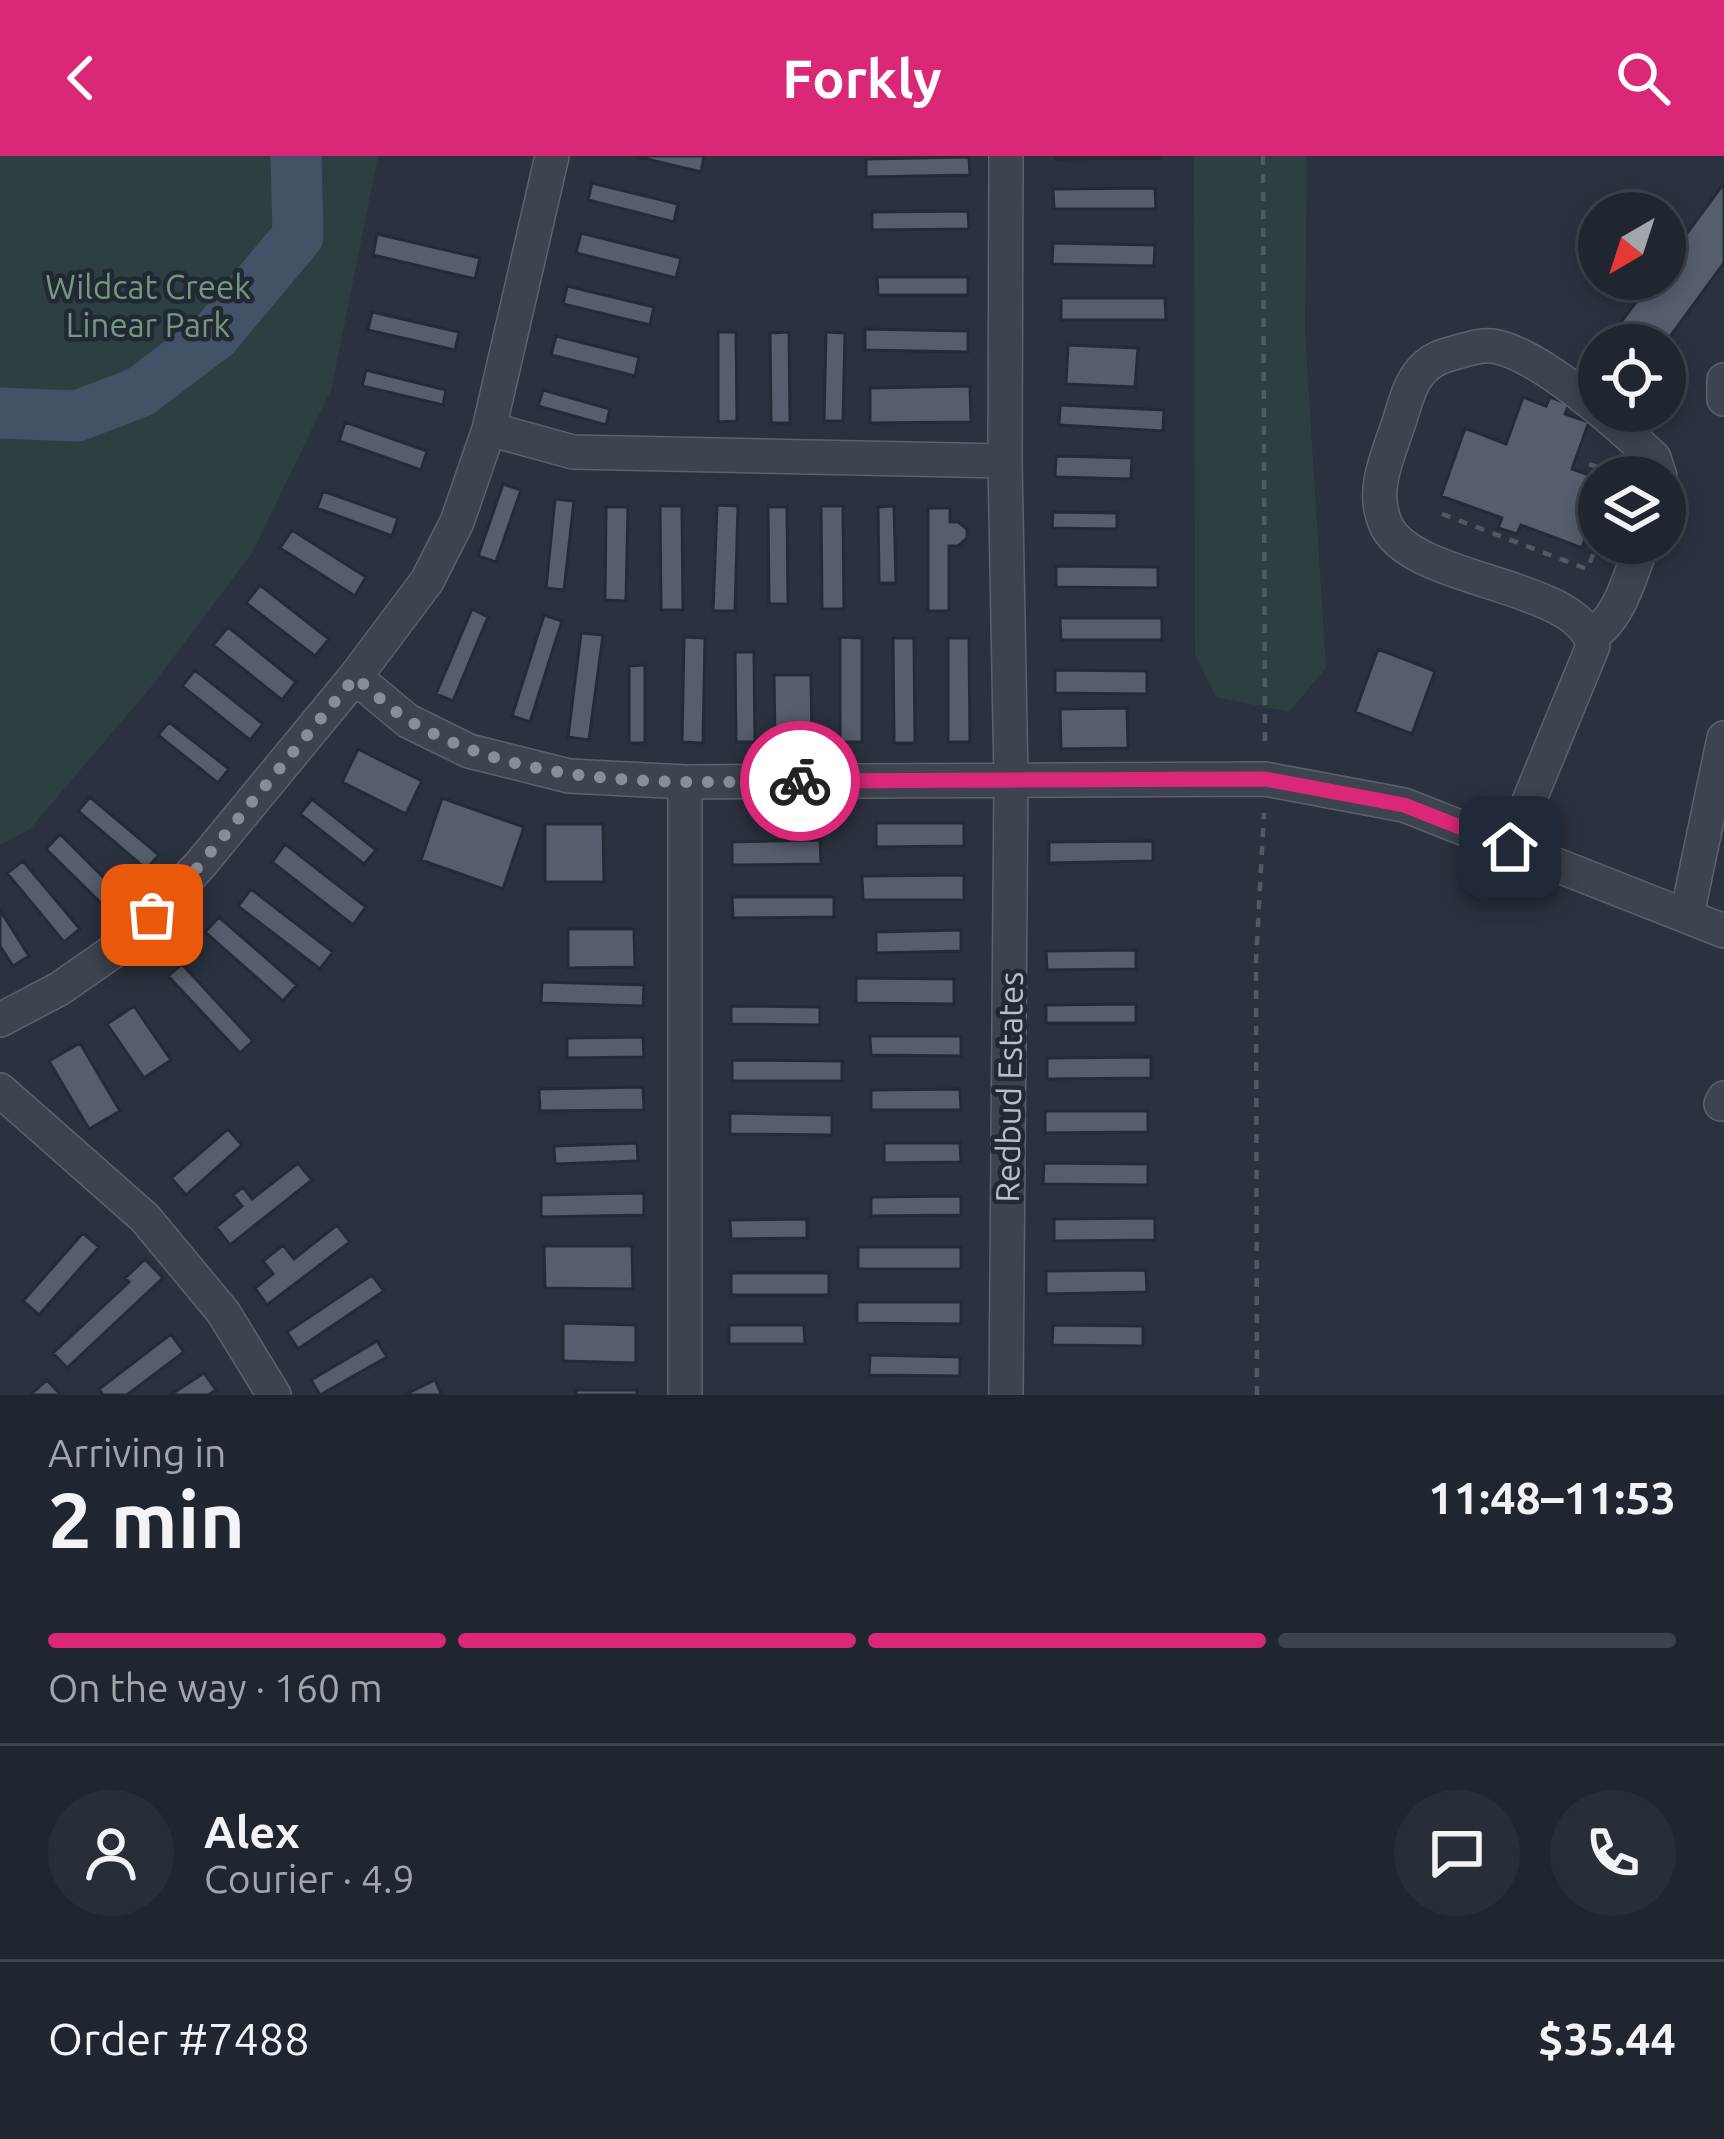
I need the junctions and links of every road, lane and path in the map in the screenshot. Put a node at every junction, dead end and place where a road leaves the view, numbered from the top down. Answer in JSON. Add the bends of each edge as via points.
{"nodes":[{"id":1,"x":552,"y":156,"type":"edge"},
{"id":2,"x":1006,"y":156,"type":"edge"},
{"id":3,"x":1724,"y":380,"type":"edge"},
{"id":4,"x":1724,"y":399,"type":"edge"},
{"id":5,"x":489,"y":429,"type":"junction"},
{"id":6,"x":1652,"y":456,"type":"edge"},
{"id":7,"x":1005,"y":461,"type":"junction"},
{"id":8,"x":1442,"y":514,"type":"dead end"},
{"id":9,"x":1589,"y":564,"type":"edge"},
{"id":10,"x":1634,"y":564,"type":"edge"},
{"id":11,"x":1591,"y":636,"type":"junction"},
{"id":12,"x":355,"y":677,"type":"junction"},
{"id":13,"x":1724,"y":738,"type":"edge"},
{"id":14,"x":1011,"y":779,"type":"junction"},
{"id":15,"x":686,"y":782,"type":"junction"},
{"id":16,"x":1510,"y":847,"type":"junction"},
{"id":17,"x":1687,"y":915,"type":"junction"},
{"id":18,"x":1724,"y":931,"type":"edge"},
{"id":19,"x":0,"y":1020,"type":"edge"},
{"id":20,"x":0,"y":1090,"type":"edge"},
{"id":21,"x":274,"y":1395,"type":"edge"},
{"id":22,"x":685,"y":1395,"type":"edge"},
{"id":23,"x":1006,"y":1395,"type":"edge"}],
"edges":[{"from":1,"to":5,"type":"street"},
{"from":2,"to":7,"type":"street","name":"Redbud Estates"},
{"from":3,"to":4,"type":"street"},
{"from":5,"to":7,"type":"street","via":[[573,452]]},
{"from":5,"to":12,"type":"street","via":[[428,581]]},
{"from":6,"to":11,"type":"street","via":[[1560,380],[1495,345],[1430,362],[1409,393],[1378,488],[1391,533],[1418,555],[1569,612]]},
{"from":7,"to":14,"type":"street","name":"Redbud Estates"},
{"from":8,"to":9,"type":"path"},
{"from":10,"to":11,"type":"street","via":[[1613,615]]},
{"from":11,"to":16,"type":"street"},
{"from":12,"to":15,"type":"street","via":[[408,721],[470,751],[569,776]]},
{"from":12,"to":19,"type":"street","via":[[128,941]]},
{"from":13,"to":17,"type":"street"},
{"from":14,"to":15,"type":"street"},
{"from":14,"to":16,"type":"street","via":[[1265,779],[1404,805]]},
{"from":14,"to":23,"type":"street","name":"Redbud Estates"},
{"from":15,"to":22,"type":"street"},
{"from":16,"to":17,"type":"street"},
{"from":17,"to":18,"type":"street"},
{"from":20,"to":21,"type":"street","via":[[146,1218],[223,1312]]}]}
